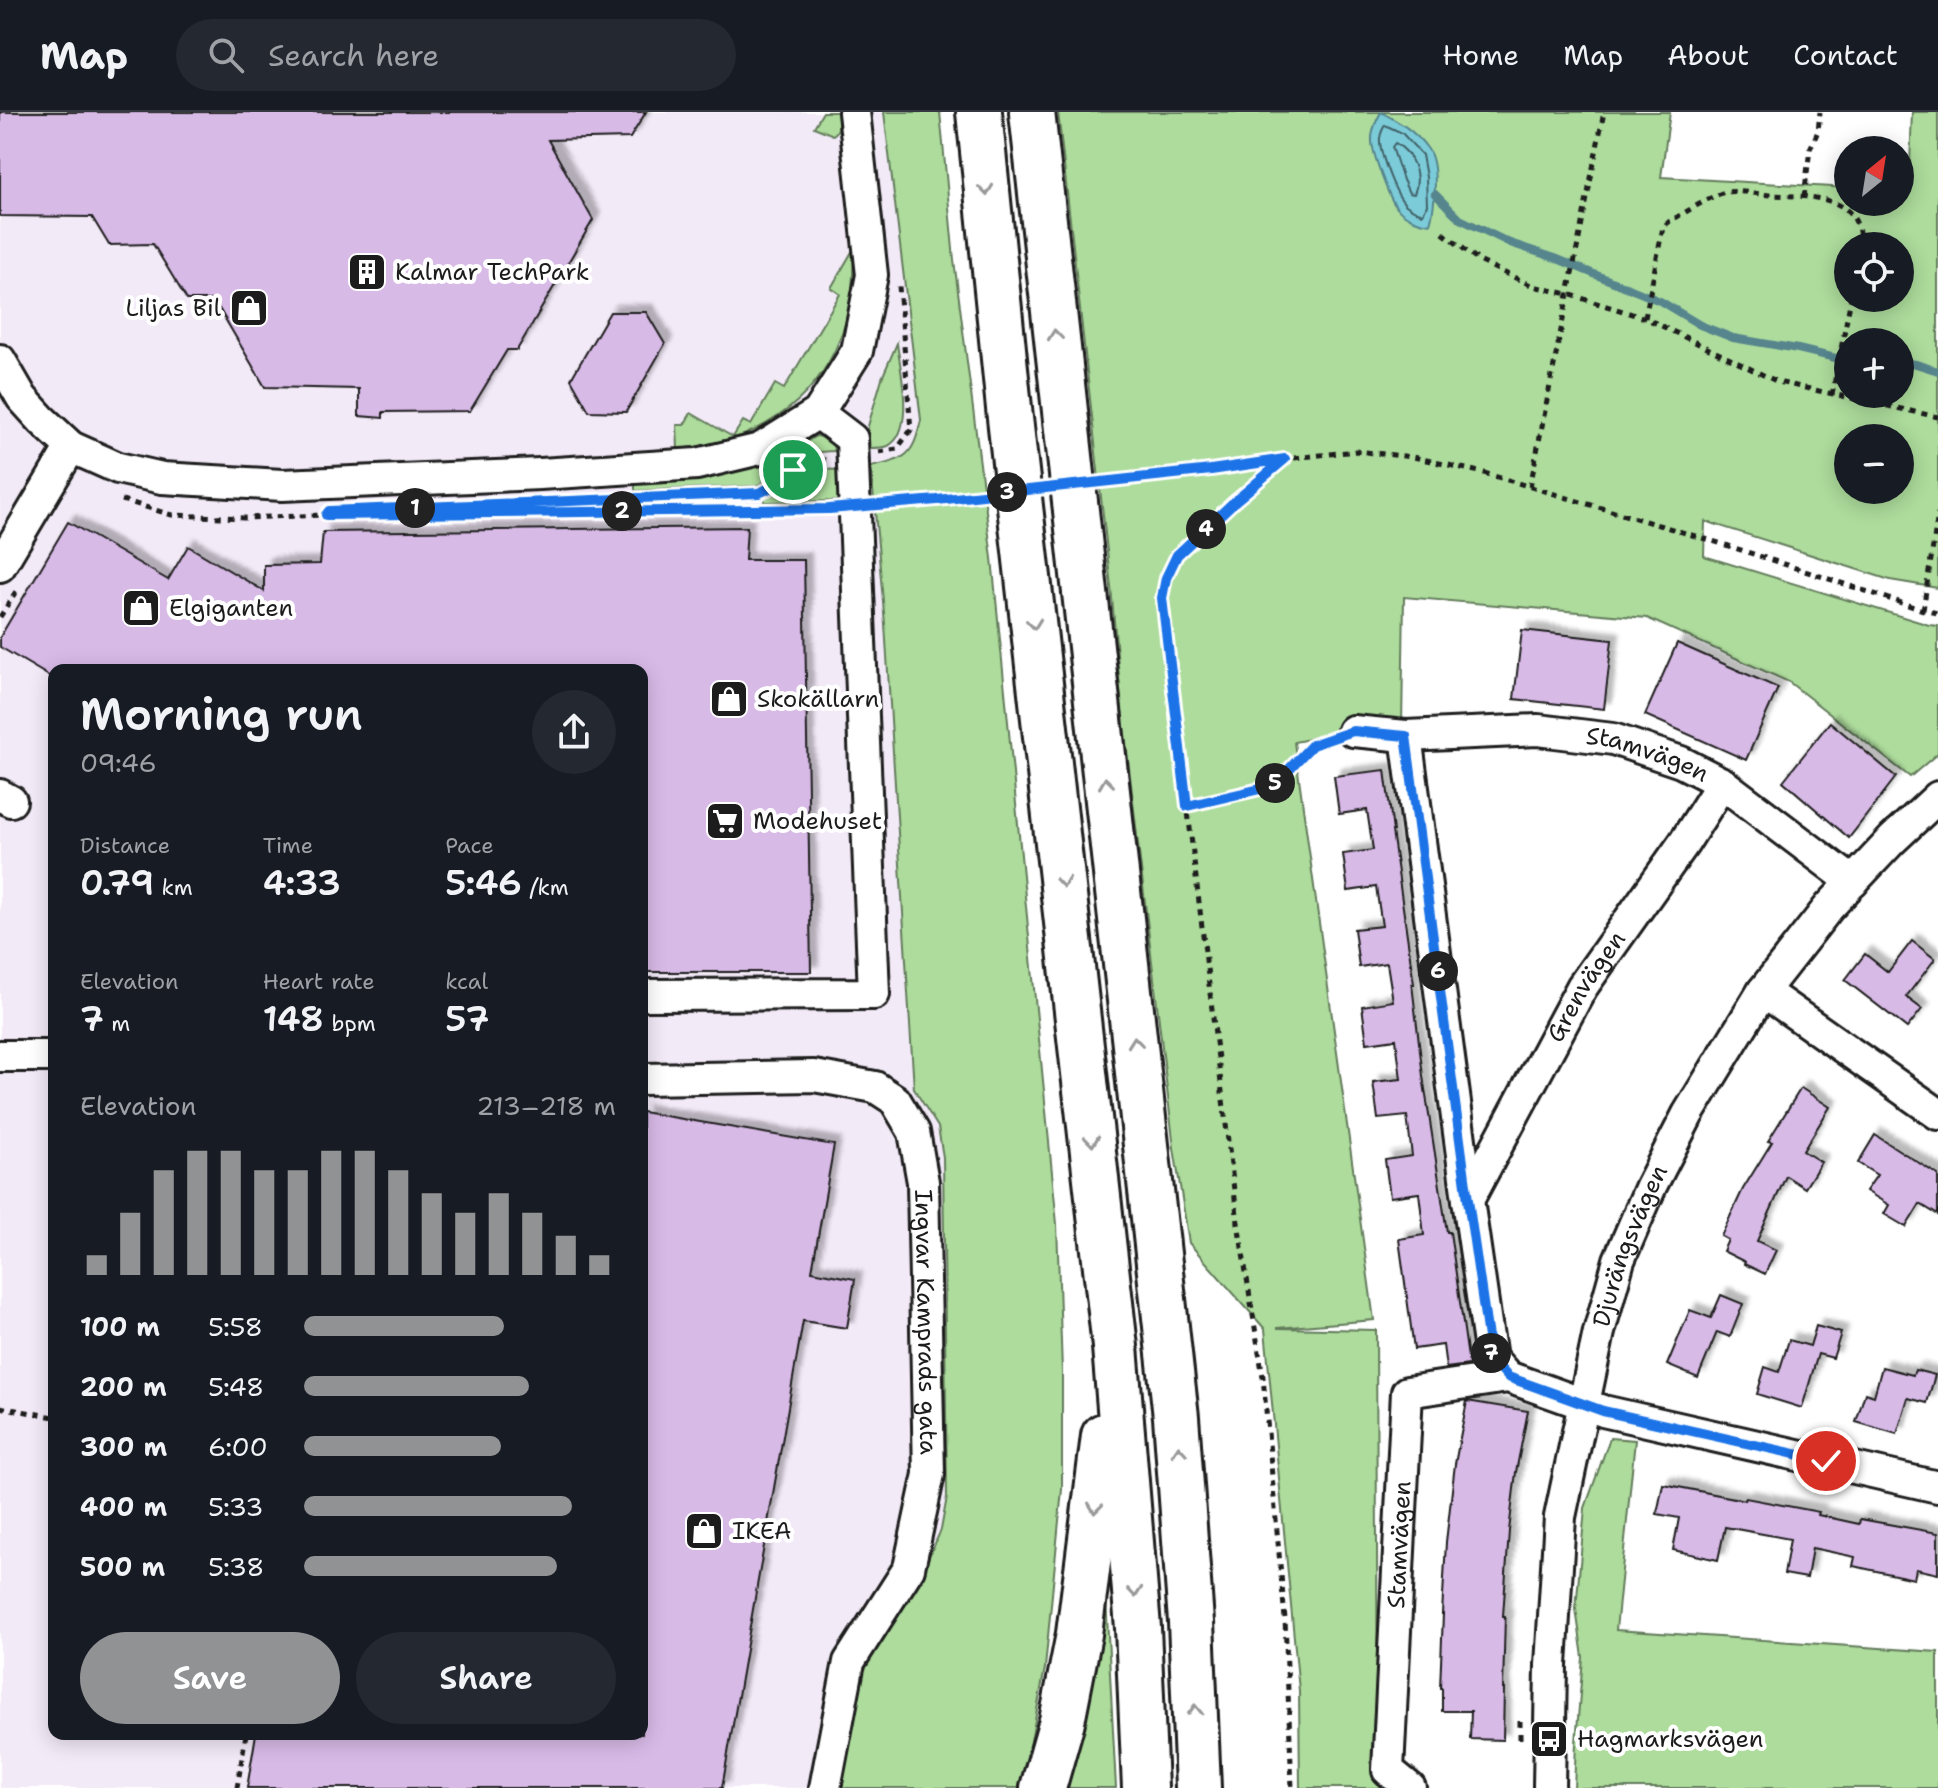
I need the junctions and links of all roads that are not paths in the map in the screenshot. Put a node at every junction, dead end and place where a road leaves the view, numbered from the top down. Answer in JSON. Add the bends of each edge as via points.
{"nodes":[{"id":1,"x":854,"y":112,"type":"edge"},
{"id":2,"x":979,"y":112,"type":"edge"},
{"id":3,"x":1032,"y":112,"type":"edge"},
{"id":4,"x":0,"y":360,"type":"edge"},
{"id":5,"x":818,"y":413,"type":"junction"},
{"id":6,"x":71,"y":447,"type":"junction"},
{"id":7,"x":0,"y":566,"type":"edge"},
{"id":8,"x":1353,"y":731,"type":"road end"},
{"id":9,"x":1406,"y":736,"type":"junction"},
{"id":10,"x":1722,"y":783,"type":"junction"},
{"id":11,"x":1938,"y":797,"type":"edge"},
{"id":12,"x":1853,"y":882,"type":"junction"},
{"id":13,"x":1763,"y":991,"type":"junction"},
{"id":14,"x":648,"y":995,"type":"edge"},
{"id":15,"x":0,"y":1056,"type":"edge"},
{"id":16,"x":48,"y":1056,"type":"edge"},
{"id":17,"x":648,"y":1079,"type":"edge"},
{"id":18,"x":1938,"y":1114,"type":"edge"},
{"id":19,"x":1468,"y":1200,"type":"junction"},
{"id":20,"x":1115,"y":1347,"type":"junction"},
{"id":21,"x":1508,"y":1377,"type":"junction"},
{"id":22,"x":1584,"y":1403,"type":"junction"},
{"id":23,"x":1938,"y":1487,"type":"edge"},
{"id":24,"x":825,"y":1788,"type":"edge"},
{"id":25,"x":1043,"y":1788,"type":"edge"},
{"id":26,"x":1145,"y":1788,"type":"edge"},
{"id":27,"x":1198,"y":1788,"type":"edge"},
{"id":28,"x":1410,"y":1788,"type":"edge"},
{"id":29,"x":1549,"y":1788,"type":"edge"}],
"edges":[{"from":1,"to":5,"type":"street","via":[[872,275],[857,351]]},
{"from":2,"to":20,"type":"highway","one_way":true},
{"from":27,"to":3,"type":"highway","one_way":true,"via":[[1176,1417]]},
{"from":4,"to":6,"type":"street","via":[[22,398]]},
{"from":5,"to":6,"type":"street","via":[[760,449],[697,464],[540,474],[282,485],[162,478],[118,468]]},
{"from":5,"to":14,"type":"street","via":[[852,439],[874,994]]},
{"from":6,"to":7,"type":"street"},
{"from":8,"to":9,"type":"street","name":"Stamvägen"},
{"from":9,"to":10,"type":"street","name":"Stamvägen","via":[[1538,730],[1613,739],[1681,762]]},
{"from":9,"to":19,"type":"street"},
{"from":10,"to":12,"type":"street","name":"Stamvägen"},
{"from":10,"to":19,"type":"street","name":"Grenvägen","via":[[1582,987]]},
{"from":11,"to":12,"type":"street","name":"Djurängsvägen"},
{"from":12,"to":13,"type":"street","name":"Djurängsvägen"},
{"from":13,"to":18,"type":"street"},
{"from":13,"to":22,"type":"street","name":"Djurängsvägen","via":[[1651,1186],[1619,1260]]},
{"from":15,"to":16,"type":"street"},
{"from":17,"to":24,"type":"street","name":"Ingvar Kamprads gata","via":[[814,1076],[875,1087],[895,1100],[914,1132],[923,1182],[929,1474],[909,1568],[849,1662]]},
{"from":19,"to":21,"type":"street","via":[[1491,1358]]},
{"from":20,"to":25,"type":"highway","one_way":true,"via":[[1079,1634]]},
{"from":20,"to":26,"type":"highway","one_way":true},
{"from":21,"to":22,"type":"street","name":"Stamvägen"},
{"from":21,"to":28,"type":"street","name":"Stamvägen","via":[[1407,1392],[1388,1770]]},
{"from":22,"to":23,"type":"street","name":"Stamvägen"},
{"from":22,"to":29,"type":"street","name":"Djurängsvägen","via":[[1560,1517]]}]}
